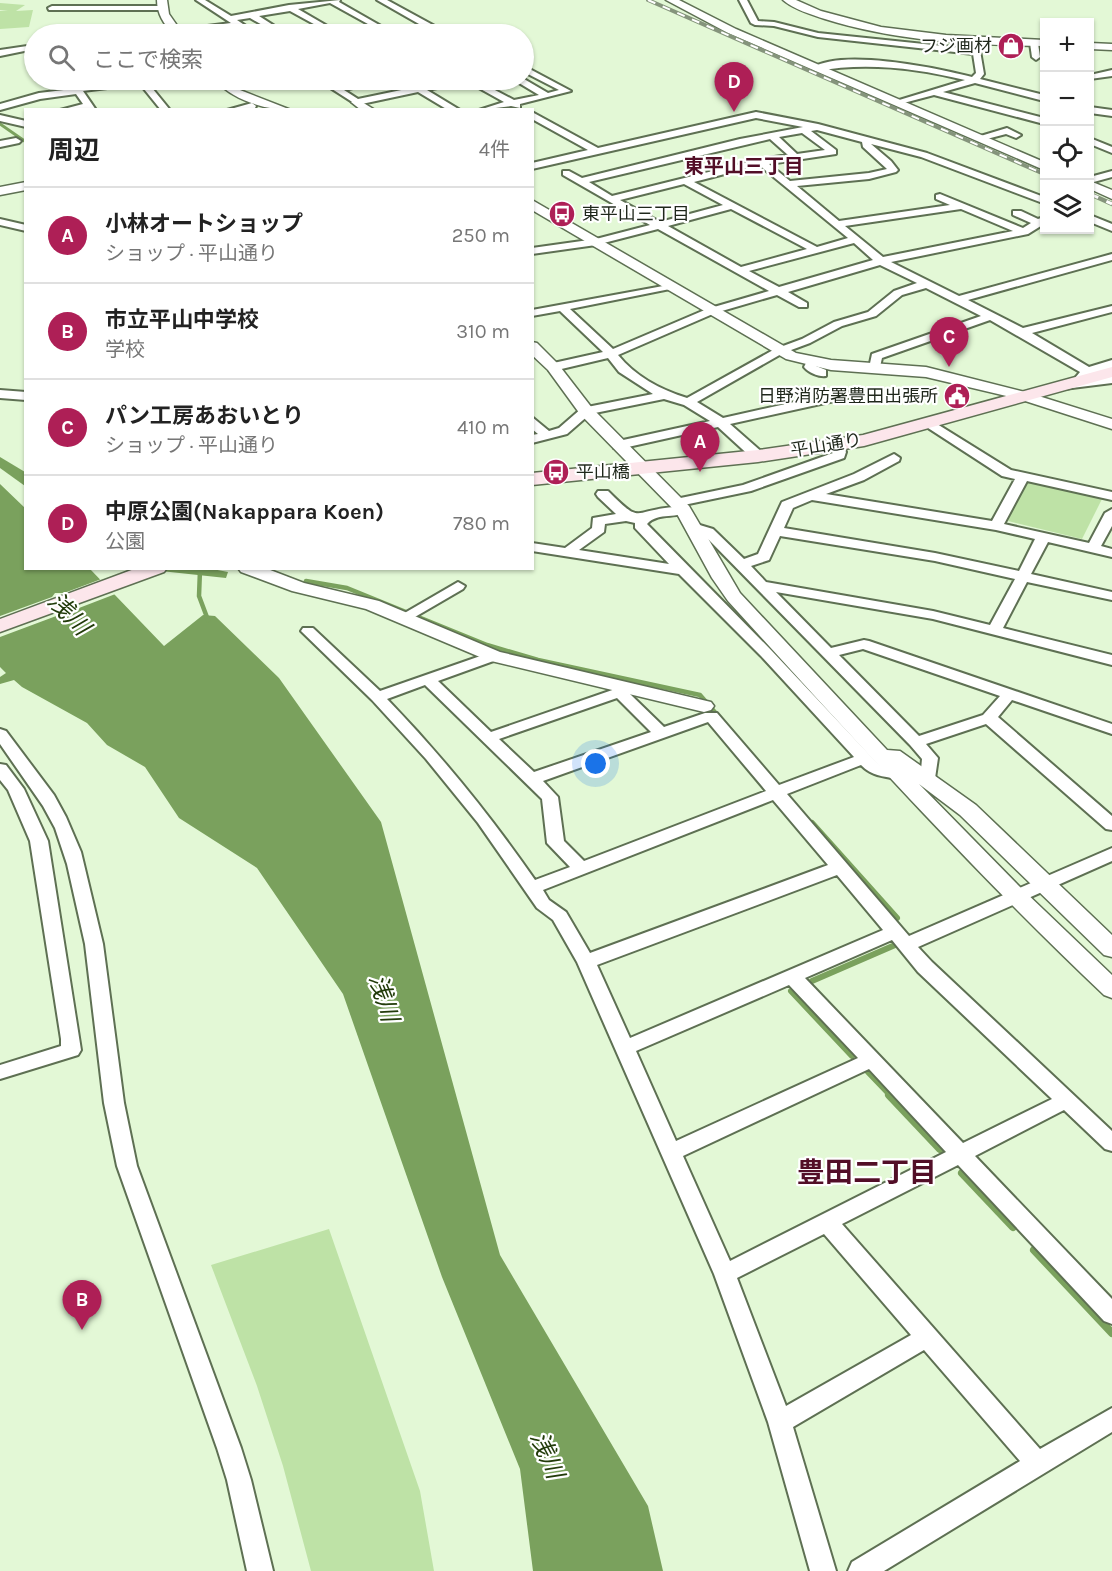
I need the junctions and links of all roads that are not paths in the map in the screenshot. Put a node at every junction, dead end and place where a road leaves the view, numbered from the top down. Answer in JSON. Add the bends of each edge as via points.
{"nodes":[{"id":1,"x":77,"y":0,"type":"edge"},
{"id":2,"x":200,"y":0,"type":"edge"},
{"id":3,"x":277,"y":0,"type":"edge"},
{"id":4,"x":332,"y":0,"type":"edge"},
{"id":5,"x":381,"y":0,"type":"edge"},
{"id":6,"x":671,"y":0,"type":"edge"},
{"id":7,"x":743,"y":0,"type":"edge"},
{"id":8,"x":788,"y":0,"type":"edge"},
{"id":9,"x":162,"y":4,"type":"edge"},
{"id":10,"x":707,"y":7,"type":"dead end"},
{"id":11,"x":52,"y":8,"type":"dead end"},
{"id":12,"x":69,"y":8,"type":"junction"},
{"id":13,"x":291,"y":8,"type":"junction"},
{"id":14,"x":251,"y":15,"type":"junction"},
{"id":15,"x":229,"y":19,"type":"junction"},
{"id":16,"x":850,"y":22,"type":"junction"},
{"id":17,"x":718,"y":23,"type":"junction"},
{"id":18,"x":169,"y":24,"type":"edge"},
{"id":19,"x":237,"y":24,"type":"edge"},
{"id":20,"x":267,"y":24,"type":"edge"},
{"id":21,"x":319,"y":24,"type":"edge"},
{"id":22,"x":374,"y":24,"type":"edge"},
{"id":23,"x":421,"y":24,"type":"edge"},
{"id":24,"x":819,"y":35,"type":"junction"},
{"id":25,"x":801,"y":42,"type":"dead end"},
{"id":26,"x":1039,"y":43,"type":"edge"},
{"id":27,"x":975,"y":46,"type":"junction"},
{"id":28,"x":1094,"y":46,"type":"edge"},
{"id":29,"x":1112,"y":47,"type":"edge"},
{"id":30,"x":24,"y":49,"type":"edge"},
{"id":31,"x":0,"y":53,"type":"edge"},
{"id":32,"x":1036,"y":57,"type":"dead end"},
{"id":33,"x":816,"y":68,"type":"junction"},
{"id":34,"x":534,"y":72,"type":"edge"},
{"id":35,"x":1112,"y":73,"type":"edge"},
{"id":36,"x":1094,"y":76,"type":"edge"},
{"id":37,"x":974,"y":80,"type":"junction"},
{"id":38,"x":1033,"y":86,"type":"dead end"},
{"id":39,"x":534,"y":89,"type":"edge"},
{"id":40,"x":1011,"y":89,"type":"junction"},
{"id":41,"x":79,"y":90,"type":"joint"},
{"id":42,"x":153,"y":90,"type":"edge"},
{"id":43,"x":234,"y":90,"type":"edge"},
{"id":44,"x":339,"y":90,"type":"edge"},
{"id":45,"x":414,"y":90,"type":"edge"},
{"id":46,"x":421,"y":90,"type":"edge"},
{"id":47,"x":489,"y":90,"type":"edge"},
{"id":48,"x":936,"y":92,"type":"junction"},
{"id":49,"x":548,"y":96,"type":"junction"},
{"id":50,"x":1040,"y":97,"type":"edge"},
{"id":51,"x":357,"y":102,"type":"junction"},
{"id":52,"x":513,"y":103,"type":"junction"},
{"id":53,"x":899,"y":103,"type":"junction"},
{"id":54,"x":256,"y":106,"type":"edge"},
{"id":55,"x":0,"y":107,"type":"edge"},
{"id":56,"x":91,"y":108,"type":"edge"},
{"id":57,"x":165,"y":108,"type":"edge"},
{"id":58,"x":271,"y":108,"type":"edge"},
{"id":59,"x":367,"y":108,"type":"edge"},
{"id":60,"x":452,"y":108,"type":"edge"},
{"id":61,"x":492,"y":108,"type":"edge"},
{"id":62,"x":521,"y":108,"type":"edge"},
{"id":63,"x":1094,"y":111,"type":"edge"},
{"id":64,"x":1112,"y":113,"type":"edge"},
{"id":65,"x":24,"y":114,"type":"edge"},
{"id":66,"x":534,"y":116,"type":"edge"},
{"id":67,"x":0,"y":118,"type":"edge"},
{"id":68,"x":1040,"y":120,"type":"edge"},
{"id":69,"x":24,"y":124,"type":"edge"},
{"id":70,"x":818,"y":127,"type":"junction"},
{"id":71,"x":804,"y":130,"type":"junction"},
{"id":72,"x":1016,"y":135,"type":"dead end"},
{"id":73,"x":772,"y":136,"type":"junction"},
{"id":74,"x":979,"y":138,"type":"junction"},
{"id":75,"x":868,"y":139,"type":"junction"},
{"id":76,"x":16,"y":141,"type":"dead end"},
{"id":77,"x":1094,"y":143,"type":"edge"},
{"id":78,"x":0,"y":144,"type":"edge"},
{"id":79,"x":1112,"y":150,"type":"edge"},
{"id":80,"x":596,"y":151,"type":"junction"},
{"id":81,"x":692,"y":153,"type":"junction"},
{"id":82,"x":534,"y":156,"type":"edge"},
{"id":83,"x":795,"y":156,"type":"junction"},
{"id":84,"x":546,"y":162,"type":"junction"},
{"id":85,"x":761,"y":162,"type":"junction"},
{"id":86,"x":1040,"y":164,"type":"edge"},
{"id":87,"x":534,"y":165,"type":"edge"},
{"id":88,"x":726,"y":171,"type":"junction"},
{"id":89,"x":566,"y":173,"type":"dead end"},
{"id":90,"x":1112,"y":174,"type":"edge"},
{"id":91,"x":1094,"y":179,"type":"edge"},
{"id":92,"x":581,"y":181,"type":"junction"},
{"id":93,"x":685,"y":181,"type":"junction"},
{"id":94,"x":789,"y":184,"type":"junction"},
{"id":95,"x":24,"y":186,"type":"edge"},
{"id":96,"x":1094,"y":187,"type":"edge"},
{"id":97,"x":0,"y":191,"type":"edge"},
{"id":98,"x":1112,"y":195,"type":"edge"},
{"id":99,"x":940,"y":196,"type":"dead end"},
{"id":100,"x":1040,"y":198,"type":"edge"},
{"id":101,"x":611,"y":199,"type":"junction"},
{"id":102,"x":534,"y":206,"type":"edge"},
{"id":103,"x":732,"y":206,"type":"junction"},
{"id":104,"x":963,"y":206,"type":"junction"},
{"id":105,"x":1017,"y":213,"type":"dead end"},
{"id":106,"x":1040,"y":220,"type":"edge"},
{"id":107,"x":1094,"y":220,"type":"edge"},
{"id":108,"x":0,"y":222,"type":"edge"},
{"id":109,"x":1040,"y":222,"type":"edge"},
{"id":110,"x":837,"y":224,"type":"junction"},
{"id":111,"x":661,"y":225,"type":"junction"},
{"id":112,"x":24,"y":228,"type":"edge"},
{"id":113,"x":1112,"y":228,"type":"edge"},
{"id":114,"x":1024,"y":232,"type":"junction"},
{"id":115,"x":854,"y":240,"type":"junction"},
{"id":116,"x":596,"y":242,"type":"junction"},
{"id":117,"x":814,"y":249,"type":"junction"},
{"id":118,"x":534,"y":251,"type":"edge"},
{"id":119,"x":1112,"y":256,"type":"edge"},
{"id":120,"x":881,"y":261,"type":"junction"},
{"id":121,"x":741,"y":270,"type":"junction"},
{"id":122,"x":926,"y":284,"type":"junction"},
{"id":123,"x":670,"y":286,"type":"junction"},
{"id":124,"x":779,"y":290,"type":"junction"},
{"id":125,"x":960,"y":299,"type":"junction"},
{"id":126,"x":803,"y":305,"type":"dead end"},
{"id":127,"x":562,"y":307,"type":"junction"},
{"id":128,"x":1112,"y":309,"type":"edge"},
{"id":129,"x":711,"y":311,"type":"junction"},
{"id":130,"x":534,"y":313,"type":"edge"},
{"id":131,"x":991,"y":316,"type":"junction"},
{"id":132,"x":1022,"y":332,"type":"junction"},
{"id":133,"x":534,"y":348,"type":"edge"},
{"id":134,"x":779,"y":351,"type":"junction"},
{"id":135,"x":611,"y":354,"type":"junction"},
{"id":136,"x":1112,"y":364,"type":"edge"},
{"id":137,"x":553,"y":367,"type":"junction"},
{"id":138,"x":875,"y":368,"type":"junction"},
{"id":139,"x":1112,"y":372,"type":"edge"},
{"id":140,"x":1081,"y":376,"type":"junction"},
{"id":141,"x":1112,"y":379,"type":"edge"},
{"id":142,"x":1057,"y":387,"type":"junction"},
{"id":143,"x":0,"y":394,"type":"edge"},
{"id":144,"x":664,"y":395,"type":"junction"},
{"id":145,"x":844,"y":395,"type":"dead end"},
{"id":146,"x":24,"y":396,"type":"edge"},
{"id":147,"x":1024,"y":396,"type":"junction"},
{"id":148,"x":688,"y":402,"type":"junction"},
{"id":149,"x":586,"y":411,"type":"junction"},
{"id":150,"x":720,"y":422,"type":"junction"},
{"id":151,"x":534,"y":423,"type":"edge"},
{"id":152,"x":928,"y":423,"type":"junction"},
{"id":153,"x":1112,"y":424,"type":"edge"},
{"id":154,"x":547,"y":436,"type":"junction"},
{"id":155,"x":534,"y":439,"type":"edge"},
{"id":156,"x":620,"y":445,"type":"junction"},
{"id":157,"x":836,"y":445,"type":"junction"},
{"id":158,"x":758,"y":456,"type":"junction"},
{"id":159,"x":894,"y":458,"type":"dead end"},
{"id":160,"x":642,"y":467,"type":"junction"},
{"id":161,"x":1023,"y":477,"type":"junction"},
{"id":162,"x":534,"y":479,"type":"edge"},
{"id":163,"x":603,"y":494,"type":"dead end"},
{"id":164,"x":812,"y":496,"type":"junction"},
{"id":165,"x":1112,"y":496,"type":"edge"},
{"id":166,"x":680,"y":507,"type":"junction"},
{"id":167,"x":626,"y":517,"type":"junction"},
{"id":168,"x":1110,"y":519,"type":"edge"},
{"id":169,"x":642,"y":520,"type":"junction"},
{"id":170,"x":693,"y":526,"type":"junction"},
{"id":171,"x":996,"y":526,"type":"junction"},
{"id":172,"x":776,"y":531,"type":"junction"},
{"id":173,"x":1043,"y":538,"type":"junction"},
{"id":174,"x":534,"y":547,"type":"edge"},
{"id":175,"x":1093,"y":549,"type":"junction"},
{"id":176,"x":568,"y":552,"type":"junction"},
{"id":177,"x":1112,"y":553,"type":"edge"},
{"id":178,"x":741,"y":565,"type":"junction"},
{"id":179,"x":152,"y":570,"type":"edge"},
{"id":180,"x":252,"y":570,"type":"edge"},
{"id":181,"x":683,"y":570,"type":"junction"},
{"id":182,"x":1024,"y":575,"type":"junction"},
{"id":183,"x":761,"y":585,"type":"junction"},
{"id":184,"x":458,"y":586,"type":"dead end"},
{"id":185,"x":1112,"y":596,"type":"edge"},
{"id":186,"x":409,"y":615,"type":"junction"},
{"id":187,"x":0,"y":626,"type":"edge"},
{"id":188,"x":995,"y":630,"type":"junction"},
{"id":189,"x":308,"y":631,"type":"dead end"},
{"id":190,"x":828,"y":653,"type":"junction"},
{"id":191,"x":494,"y":656,"type":"junction"},
{"id":192,"x":1112,"y":660,"type":"edge"},
{"id":193,"x":426,"y":679,"type":"junction"},
{"id":194,"x":624,"y":691,"type":"junction"},
{"id":195,"x":1010,"y":693,"type":"junction"},
{"id":196,"x":377,"y":697,"type":"junction"},
{"id":197,"x":707,"y":711,"type":"junction"},
{"id":198,"x":988,"y":718,"type":"junction"},
{"id":199,"x":851,"y":724,"type":"junction"},
{"id":200,"x":1112,"y":729,"type":"edge"},
{"id":201,"x":661,"y":733,"type":"junction"},
{"id":202,"x":0,"y":734,"type":"edge"},
{"id":203,"x":488,"y":738,"type":"junction"},
{"id":204,"x":916,"y":742,"type":"junction"},
{"id":205,"x":17,"y":755,"type":"junction"},
{"id":206,"x":864,"y":758,"type":"junction"},
{"id":207,"x":897,"y":774,"type":"junction"},
{"id":208,"x":531,"y":779,"type":"junction"},
{"id":209,"x":928,"y":781,"type":"junction"},
{"id":210,"x":782,"y":791,"type":"junction"},
{"id":211,"x":1112,"y":825,"type":"edge"},
{"id":212,"x":1112,"y":854,"type":"edge"},
{"id":213,"x":840,"y":867,"type":"junction"},
{"id":214,"x":581,"y":868,"type":"junction"},
{"id":215,"x":1043,"y":885,"type":"junction"},
{"id":216,"x":532,"y":888,"type":"junction"},
{"id":217,"x":1015,"y":896,"type":"junction"},
{"id":218,"x":901,"y":938,"type":"junction"},
{"id":219,"x":1112,"y":950,"type":"edge"},
{"id":220,"x":586,"y":962,"type":"junction"},
{"id":221,"x":792,"y":976,"type":"junction"},
{"id":222,"x":1112,"y":989,"type":"edge"},
{"id":223,"x":626,"y":1048,"type":"junction"},
{"id":224,"x":871,"y":1060,"type":"junction"},
{"id":225,"x":0,"y":1072,"type":"edge"},
{"id":226,"x":1067,"y":1100,"type":"junction"},
{"id":227,"x":1112,"y":1143,"type":"edge"},
{"id":228,"x":671,"y":1152,"type":"junction"},
{"id":229,"x":961,"y":1154,"type":"junction"},
{"id":230,"x":827,"y":1222,"type":"junction"},
{"id":231,"x":725,"y":1274,"type":"junction"},
{"id":232,"x":1112,"y":1314,"type":"edge"},
{"id":233,"x":927,"y":1337,"type":"junction"},
{"id":234,"x":1112,"y":1419,"type":"edge"},
{"id":235,"x":780,"y":1422,"type":"junction"},
{"id":236,"x":1037,"y":1463,"type":"junction"},
{"id":237,"x":260,"y":1571,"type":"edge"},
{"id":238,"x":823,"y":1571,"type":"edge"},
{"id":239,"x":861,"y":1571,"type":"edge"}],
"edges":[{"from":1,"to":12,"type":"street"},
{"from":2,"to":15,"type":"street"},
{"from":3,"to":13,"type":"street"},
{"from":4,"to":13,"type":"street"},
{"from":4,"to":22,"type":"street"},
{"from":5,"to":23,"type":"street"},
{"from":6,"to":17,"type":"street"},
{"from":7,"to":24,"type":"street","via":[[752,23]]},
{"from":8,"to":16,"type":"street"},
{"from":9,"to":12,"type":"street"},
{"from":9,"to":18,"type":"street"},
{"from":10,"to":17,"type":"street"},
{"from":11,"to":12,"type":"street"},
{"from":13,"to":14,"type":"street"},
{"from":13,"to":21,"type":"street"},
{"from":14,"to":15,"type":"street"},
{"from":14,"to":20,"type":"street"},
{"from":15,"to":19,"type":"street"},
{"from":16,"to":24,"type":"street"},
{"from":16,"to":27,"type":"street"},
{"from":17,"to":33,"type":"street"},
{"from":24,"to":25,"type":"street"},
{"from":24,"to":27,"type":"street"},
{"from":26,"to":27,"type":"street"},
{"from":26,"to":32,"type":"street"},
{"from":27,"to":37,"type":"street","via":[[980,74]]},
{"from":28,"to":29,"type":"street"},
{"from":30,"to":31,"type":"street"},
{"from":33,"to":37,"type":"street","via":[[840,62],[874,63]]},
{"from":33,"to":53,"type":"street"},
{"from":34,"to":49,"type":"street","via":[[567,91]]},
{"from":35,"to":36,"type":"street"},
{"from":37,"to":40,"type":"street"},
{"from":37,"to":48,"type":"street"},
{"from":38,"to":40,"type":"street"},
{"from":39,"to":49,"type":"street"},
{"from":40,"to":50,"type":"street"},
{"from":41,"to":55,"type":"street"},
{"from":41,"to":56,"type":"street"},
{"from":42,"to":57,"type":"street"},
{"from":43,"to":54,"type":"street"},
{"from":44,"to":51,"type":"street"},
{"from":45,"to":51,"type":"street"},
{"from":46,"to":60,"type":"street"},
{"from":47,"to":52,"type":"street"},
{"from":48,"to":53,"type":"street"},
{"from":48,"to":68,"type":"street"},
{"from":49,"to":52,"type":"street"},
{"from":51,"to":59,"type":"street"},
{"from":52,"to":61,"type":"street"},
{"from":52,"to":62,"type":"street"},
{"from":53,"to":74,"type":"street"},
{"from":54,"to":58,"type":"street"},
{"from":63,"to":64,"type":"street"},
{"from":65,"to":67,"type":"street"},
{"from":66,"to":80,"type":"street"},
{"from":67,"to":69,"type":"street"},
{"from":70,"to":71,"type":"street"},
{"from":70,"to":75,"type":"street"},
{"from":70,"to":80,"type":"street","via":[[756,115]]},
{"from":71,"to":73,"type":"street"},
{"from":71,"to":83,"type":"street","via":[[833,152]]},
{"from":72,"to":74,"type":"street","via":[[1007,131]]},
{"from":73,"to":81,"type":"street"},
{"from":73,"to":83,"type":"street"},
{"from":74,"to":86,"type":"street"},
{"from":75,"to":94,"type":"street","via":[[867,145],[893,170]]},
{"from":75,"to":100,"type":"street","via":[[924,155]]},
{"from":76,"to":78,"type":"street"},
{"from":77,"to":79,"type":"street"},
{"from":80,"to":84,"type":"street"},
{"from":81,"to":88,"type":"street"},
{"from":81,"to":92,"type":"street"},
{"from":82,"to":84,"type":"street"},
{"from":83,"to":85,"type":"street"},
{"from":84,"to":87,"type":"street"},
{"from":85,"to":88,"type":"street"},
{"from":85,"to":94,"type":"street"},
{"from":88,"to":93,"type":"street"},
{"from":89,"to":92,"type":"street"},
{"from":90,"to":91,"type":"street"},
{"from":92,"to":101,"type":"street"},
{"from":93,"to":101,"type":"street"},
{"from":93,"to":103,"type":"street"},
{"from":94,"to":110,"type":"street"},
{"from":95,"to":97,"type":"street"},
{"from":96,"to":98,"type":"street"},
{"from":99,"to":104,"type":"street"},
{"from":101,"to":111,"type":"street"},
{"from":102,"to":116,"type":"street"},
{"from":103,"to":111,"type":"street"},
{"from":103,"to":117,"type":"street"},
{"from":104,"to":110,"type":"street"},
{"from":104,"to":114,"type":"street"},
{"from":105,"to":106,"type":"street"},
{"from":107,"to":113,"type":"street"},
{"from":108,"to":112,"type":"street"},
{"from":109,"to":114,"type":"street"},
{"from":110,"to":115,"type":"street"},
{"from":111,"to":116,"type":"street"},
{"from":111,"to":121,"type":"street"},
{"from":114,"to":120,"type":"street"},
{"from":115,"to":117,"type":"street"},
{"from":115,"to":120,"type":"street"},
{"from":116,"to":118,"type":"street"},
{"from":116,"to":123,"type":"street"},
{"from":117,"to":121,"type":"street"},
{"from":119,"to":125,"type":"street"},
{"from":120,"to":122,"type":"street"},
{"from":120,"to":124,"type":"street"},
{"from":121,"to":124,"type":"street"},
{"from":122,"to":125,"type":"street"},
{"from":122,"to":134,"type":"street","via":[[898,293],[872,314],[838,324]]},
{"from":123,"to":127,"type":"street"},
{"from":123,"to":129,"type":"street"},
{"from":124,"to":126,"type":"street"},
{"from":124,"to":129,"type":"street"},
{"from":125,"to":131,"type":"street"},
{"from":127,"to":130,"type":"street"},
{"from":127,"to":135,"type":"street"},
{"from":128,"to":132,"type":"street"},
{"from":129,"to":134,"type":"street"},
{"from":129,"to":135,"type":"street"},
{"from":131,"to":132,"type":"street"},
{"from":131,"to":138,"type":"street","via":[[876,356]]},
{"from":132,"to":140,"type":"street"},
{"from":133,"to":137,"type":"street"},
{"from":134,"to":138,"type":"street","via":[[817,368]]},
{"from":134,"to":148,"type":"street"},
{"from":135,"to":137,"type":"street"},
{"from":135,"to":144,"type":"street","via":[[623,369]]},
{"from":136,"to":140,"type":"street"},
{"from":137,"to":149,"type":"street"},
{"from":138,"to":147,"type":"street","via":[[926,372]]},
{"from":139,"to":140,"type":"main road","name":"平山通り"},
{"from":140,"to":142,"type":"main road","name":"平山通り"},
{"from":141,"to":142,"type":"street"},
{"from":142,"to":147,"type":"main road","name":"平山通り"},
{"from":143,"to":146,"type":"street"},
{"from":144,"to":148,"type":"street"},
{"from":144,"to":149,"type":"street"},
{"from":145,"to":150,"type":"street"},
{"from":147,"to":152,"type":"main road","name":"平山通り"},
{"from":147,"to":153,"type":"street"},
{"from":148,"to":150,"type":"street"},
{"from":149,"to":154,"type":"street","via":[[563,431]]},
{"from":149,"to":156,"type":"street"},
{"from":150,"to":156,"type":"street"},
{"from":150,"to":158,"type":"street"},
{"from":151,"to":154,"type":"street"},
{"from":152,"to":157,"type":"main road","name":"平山通り"},
{"from":152,"to":161,"type":"street","via":[[1007,473]]},
{"from":154,"to":155,"type":"street"},
{"from":156,"to":160,"type":"street"},
{"from":157,"to":158,"type":"main road","name":"平山通り"},
{"from":157,"to":166,"type":"street","via":[[839,455]]},
{"from":158,"to":160,"type":"main road","name":"平山通り"},
{"from":159,"to":164,"type":"street"},
{"from":160,"to":162,"type":"main road","name":"平山通り"},
{"from":160,"to":166,"type":"street"},
{"from":161,"to":165,"type":"street"},
{"from":161,"to":171,"type":"street"},
{"from":163,"to":167,"type":"street"},
{"from":164,"to":171,"type":"street"},
{"from":164,"to":172,"type":"street","via":[[787,505]]},
{"from":166,"to":169,"type":"street"},
{"from":166,"to":170,"type":"street"},
{"from":167,"to":169,"type":"street"},
{"from":167,"to":176,"type":"street","via":[[598,521],[599,530]]},
{"from":168,"to":175,"type":"street"},
{"from":169,"to":181,"type":"street","via":[[640,525]]},
{"from":170,"to":178,"type":"street","via":[[708,532]]},
{"from":170,"to":199,"type":"street","via":[[735,597]]},
{"from":171,"to":173,"type":"street"},
{"from":172,"to":178,"type":"street","via":[[764,557]]},
{"from":172,"to":182,"type":"street"},
{"from":173,"to":175,"type":"street"},
{"from":173,"to":182,"type":"street"},
{"from":174,"to":176,"type":"street"},
{"from":175,"to":177,"type":"street"},
{"from":176,"to":181,"type":"street"},
{"from":178,"to":183,"type":"street"},
{"from":179,"to":187,"type":"main road"},
{"from":180,"to":186,"type":"street","via":[[298,587]]},
{"from":181,"to":206,"type":"street"},
{"from":182,"to":185,"type":"street"},
{"from":182,"to":188,"type":"street"},
{"from":183,"to":188,"type":"street","via":[[912,610]]},
{"from":183,"to":190,"type":"street"},
{"from":184,"to":186,"type":"street"},
{"from":186,"to":191,"type":"street"},
{"from":188,"to":192,"type":"street"},
{"from":189,"to":196,"type":"street"},
{"from":190,"to":195,"type":"street","via":[[864,644]]},
{"from":190,"to":204,"type":"street"},
{"from":191,"to":193,"type":"street"},
{"from":191,"to":194,"type":"street"},
{"from":193,"to":196,"type":"street"},
{"from":193,"to":203,"type":"street"},
{"from":194,"to":197,"type":"street"},
{"from":194,"to":201,"type":"street"},
{"from":194,"to":203,"type":"street"},
{"from":195,"to":198,"type":"street"},
{"from":195,"to":200,"type":"street"},
{"from":196,"to":216,"type":"street","via":[[459,786]]},
{"from":197,"to":201,"type":"street"},
{"from":197,"to":210,"type":"street"},
{"from":198,"to":204,"type":"street"},
{"from":198,"to":211,"type":"street"},
{"from":199,"to":207,"type":"street"},
{"from":199,"to":209,"type":"street"},
{"from":201,"to":208,"type":"street"},
{"from":202,"to":205,"type":"street"},
{"from":203,"to":208,"type":"street"},
{"from":204,"to":209,"type":"street","via":[[930,758]]},
{"from":205,"to":225,"type":"street","via":[[0,769],[16,789],[39,841],[71,1050]]},
{"from":205,"to":237,"type":"street","via":[[58,818],[79,872],[98,963],[125,1157],[229,1448]]},
{"from":206,"to":207,"type":"street","via":[[875,770]]},
{"from":206,"to":210,"type":"street"},
{"from":207,"to":217,"type":"street"},
{"from":208,"to":214,"type":"street","via":[[550,796],[556,843]]},
{"from":209,"to":215,"type":"street","via":[[968,810]]},
{"from":210,"to":213,"type":"street"},
{"from":210,"to":214,"type":"street"},
{"from":212,"to":215,"type":"street"},
{"from":213,"to":218,"type":"street"},
{"from":213,"to":220,"type":"street"},
{"from":214,"to":216,"type":"street"},
{"from":215,"to":217,"type":"street"},
{"from":215,"to":219,"type":"street"},
{"from":216,"to":220,"type":"street","via":[[543,904],[560,916]]},
{"from":217,"to":218,"type":"street"},
{"from":217,"to":222,"type":"street"},
{"from":218,"to":221,"type":"street"},
{"from":218,"to":226,"type":"street","via":[[925,968]]},
{"from":220,"to":223,"type":"street"},
{"from":221,"to":223,"type":"street"},
{"from":221,"to":224,"type":"street"},
{"from":223,"to":228,"type":"street"},
{"from":224,"to":228,"type":"street"},
{"from":224,"to":229,"type":"street"},
{"from":226,"to":227,"type":"street"},
{"from":226,"to":229,"type":"street"},
{"from":228,"to":231,"type":"street"},
{"from":229,"to":230,"type":"street"},
{"from":229,"to":232,"type":"street"},
{"from":230,"to":231,"type":"street"},
{"from":230,"to":233,"type":"street"},
{"from":231,"to":235,"type":"street"},
{"from":233,"to":235,"type":"street"},
{"from":233,"to":236,"type":"street"},
{"from":234,"to":236,"type":"street"},
{"from":235,"to":238,"type":"street"},
{"from":236,"to":239,"type":"street"}]}
